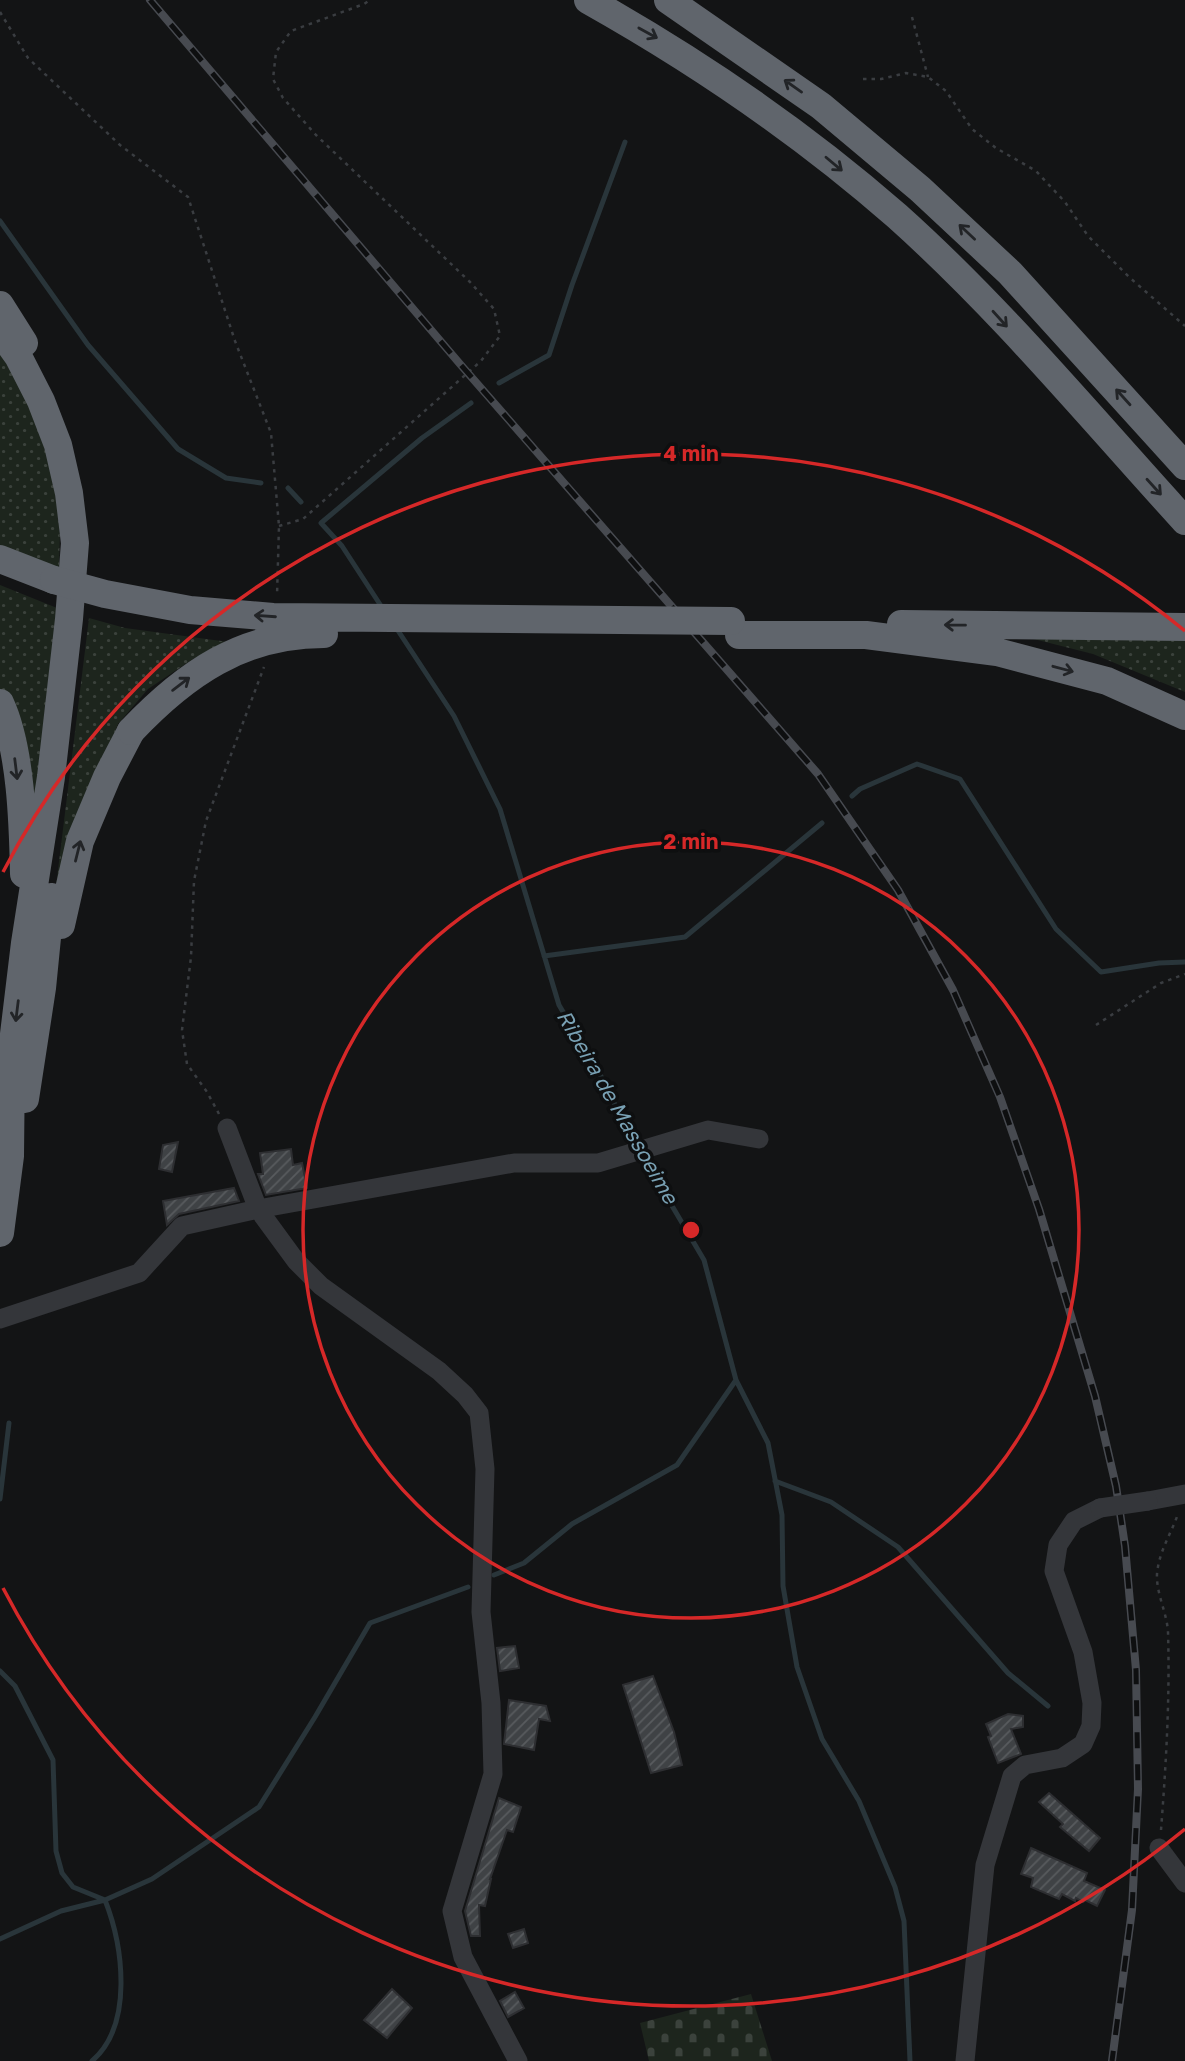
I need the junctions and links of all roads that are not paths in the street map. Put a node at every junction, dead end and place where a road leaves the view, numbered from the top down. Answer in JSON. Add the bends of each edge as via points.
{"nodes":[{"id":1,"x":589,"y":0,"type":"edge"},
{"id":2,"x":668,"y":0,"type":"edge"},
{"id":3,"x":0,"y":305,"type":"edge"},
{"id":4,"x":0,"y":331,"type":"edge"},
{"id":5,"x":1185,"y":466,"type":"edge"},
{"id":6,"x":1185,"y":522,"type":"edge"},
{"id":7,"x":0,"y":559,"type":"edge"},
{"id":8,"x":1185,"y":627,"type":"edge"},
{"id":9,"x":735,"y":628,"type":"junction"},
{"id":10,"x":0,"y":703,"type":"edge"},
{"id":11,"x":1185,"y":716,"type":"edge"},
{"id":12,"x":25,"y":943,"type":"junction"},
{"id":13,"x":42,"y":988,"type":"junction"},
{"id":14,"x":227,"y":1128,"type":"road end"},
{"id":15,"x":759,"y":1139,"type":"dead end"},
{"id":16,"x":10,"y":1156,"type":"junction"},
{"id":17,"x":258,"y":1209,"type":"junction"},
{"id":18,"x":0,"y":1233,"type":"edge"},
{"id":19,"x":0,"y":1319,"type":"edge"},
{"id":20,"x":1183,"y":1501,"type":"edge"},
{"id":21,"x":1159,"y":1848,"type":"road end"},
{"id":22,"x":1185,"y":1883,"type":"edge"},
{"id":23,"x":518,"y":2061,"type":"edge"},
{"id":24,"x":965,"y":2061,"type":"edge"}],
"edges":[{"from":1,"to":6,"type":"highway","one_way":true,"via":[[665,43],[754,103],[898,217],[984,300]]},
{"from":5,"to":2,"type":"highway","one_way":true,"via":[[1010,273],[920,189],[821,106]]},
{"from":3,"to":13,"type":"highway","via":[[65,420],[85,507],[84,622]]},
{"from":4,"to":12,"type":"highway","via":[[19,356],[58,445],[75,543],[51,777]]},
{"from":9,"to":7,"type":"highway","one_way":true,"bridge":true,"via":[[273,617],[190,610],[104,594]]},
{"from":8,"to":9,"type":"highway","one_way":true},
{"from":9,"to":11,"type":"highway","one_way":true,"via":[[866,635],[997,652],[1107,681]]},
{"from":13,"to":9,"type":"highway","one_way":true,"bridge":true,"via":[[80,841],[131,731],[184,681],[220,658],[256,644],[316,634]]},
{"from":10,"to":12,"type":"highway","one_way":true,"via":[[15,760],[20,807]]},
{"from":12,"to":16,"type":"highway","one_way":true,"via":[[12,1059]]},
{"from":13,"to":16,"type":"highway","via":[[24,1107]]},
{"from":14,"to":17,"type":"street"},
{"from":15,"to":17,"type":"street","via":[[708,1130],[598,1163],[514,1163]]},
{"from":16,"to":18,"type":"highway"},
{"from":17,"to":19,"type":"street","via":[[182,1226],[139,1273]]},
{"from":17,"to":23,"type":"street","via":[[296,1261],[321,1286],[439,1371],[479,1413],[485,1469],[481,1612],[493,1774],[452,1911],[463,1957]]},
{"from":20,"to":24,"type":"street","bridge":true,"via":[[1100,1508],[1074,1521],[1058,1545],[1054,1571],[1083,1652],[1091,1726],[1083,1744],[1062,1758],[1024,1765],[1012,1776],[985,1865]]},
{"from":21,"to":22,"type":"street"}]}
